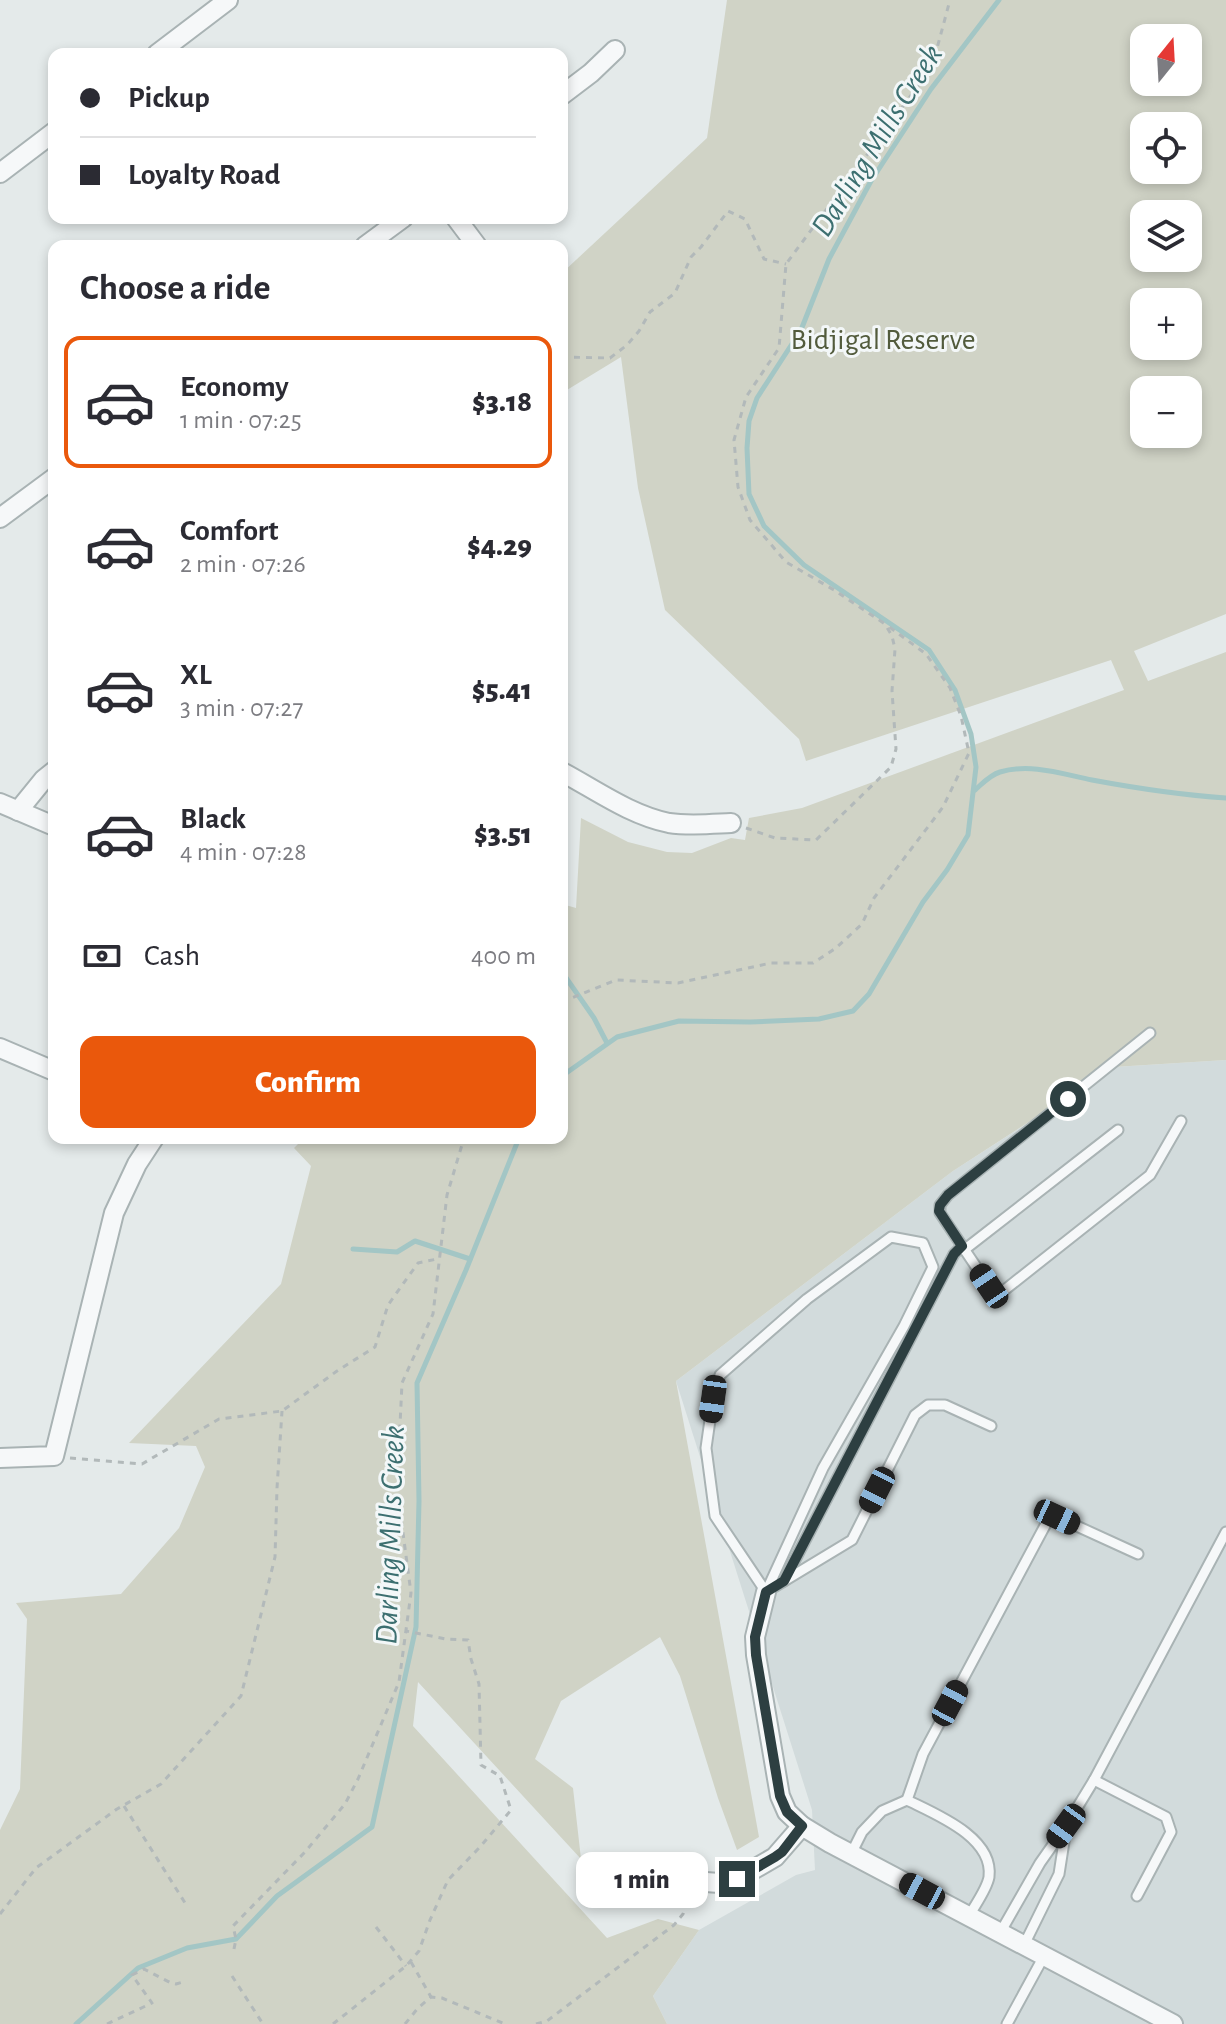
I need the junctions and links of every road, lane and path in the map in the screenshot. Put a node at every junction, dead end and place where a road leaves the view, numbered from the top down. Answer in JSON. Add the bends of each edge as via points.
{"nodes":[{"id":1,"x":228,"y":0,"type":"edge"},
{"id":2,"x":950,"y":0,"type":"edge"},
{"id":3,"x":165,"y":48,"type":"edge"},
{"id":4,"x":615,"y":50,"type":"dead end"},
{"id":5,"x":568,"y":90,"type":"edge"},
{"id":6,"x":48,"y":137,"type":"edge"},
{"id":7,"x":0,"y":173,"type":"edge"},
{"id":8,"x":395,"y":224,"type":"edge"},
{"id":9,"x":373,"y":240,"type":"edge"},
{"id":10,"x":786,"y":264,"type":"junction"},
{"id":11,"x":568,"y":357,"type":"edge"},
{"id":12,"x":48,"y":482,"type":"edge"},
{"id":13,"x":0,"y":518,"type":"edge"},
{"id":14,"x":885,"y":624,"type":"junction"},
{"id":15,"x":568,"y":775,"type":"edge"},
{"id":16,"x":48,"y":776,"type":"edge"},
{"id":17,"x":0,"y":803,"type":"edge"},
{"id":18,"x":18,"y":811,"type":"junction"},
{"id":19,"x":731,"y":823,"type":"joint"},
{"id":20,"x":48,"y":824,"type":"edge"},
{"id":21,"x":568,"y":1000,"type":"edge"},
{"id":22,"x":1150,"y":1033,"type":"dead end"},
{"id":23,"x":0,"y":1048,"type":"edge"},
{"id":24,"x":48,"y":1068,"type":"edge"},
{"id":25,"x":1181,"y":1121,"type":"dead end"},
{"id":26,"x":1118,"y":1130,"type":"dead end"},
{"id":27,"x":150,"y":1144,"type":"edge"},
{"id":28,"x":462,"y":1144,"type":"edge"},
{"id":29,"x":963,"y":1248,"type":"junction"},
{"id":30,"x":438,"y":1259,"type":"junction"},
{"id":31,"x":282,"y":1411,"type":"junction"},
{"id":32,"x":991,"y":1426,"type":"dead end"},
{"id":33,"x":54,"y":1456,"type":"junction"},
{"id":34,"x":0,"y":1458,"type":"edge"},
{"id":35,"x":1226,"y":1532,"type":"edge"},
{"id":36,"x":1138,"y":1554,"type":"dead end"},
{"id":37,"x":784,"y":1581,"type":"junction"},
{"id":38,"x":766,"y":1592,"type":"junction"},
{"id":39,"x":406,"y":1631,"type":"junction"},
{"id":40,"x":1094,"y":1780,"type":"junction"},
{"id":41,"x":907,"y":1800,"type":"junction"},
{"id":42,"x":124,"y":1806,"type":"junction"},
{"id":43,"x":802,"y":1826,"type":"junction"},
{"id":44,"x":1066,"y":1826,"type":"junction"},
{"id":45,"x":851,"y":1854,"type":"junction"},
{"id":46,"x":693,"y":1881,"type":"joint"},
{"id":47,"x":1137,"y":1896,"type":"dead end"},
{"id":48,"x":187,"y":1906,"type":"dead end"},
{"id":49,"x":0,"y":1914,"type":"edge"},
{"id":50,"x":969,"y":1916,"type":"junction"},
{"id":51,"x":376,"y":1927,"type":"dead end"},
{"id":52,"x":1000,"y":1933,"type":"junction"},
{"id":53,"x":1024,"y":1945,"type":"junction"},
{"id":54,"x":234,"y":1949,"type":"dead end"},
{"id":55,"x":1044,"y":1956,"type":"junction"},
{"id":56,"x":411,"y":1960,"type":"junction"},
{"id":57,"x":406,"y":1966,"type":"junction"},
{"id":58,"x":232,"y":1976,"type":"dead end"},
{"id":59,"x":183,"y":1982,"type":"dead end"},
{"id":60,"x":431,"y":1997,"type":"junction"},
{"id":61,"x":107,"y":2024,"type":"edge"},
{"id":62,"x":263,"y":2024,"type":"edge"},
{"id":63,"x":333,"y":2024,"type":"edge"},
{"id":64,"x":405,"y":2024,"type":"edge"},
{"id":65,"x":505,"y":2024,"type":"edge"},
{"id":66,"x":536,"y":2024,"type":"edge"},
{"id":67,"x":1007,"y":2024,"type":"edge"},
{"id":68,"x":1173,"y":2024,"type":"edge"}],
"edges":[{"from":1,"to":3,"type":"street"},
{"from":2,"to":10,"type":"path","via":[[932,67]]},
{"from":4,"to":5,"type":"street"},
{"from":6,"to":7,"type":"street"},
{"from":8,"to":9,"type":"street"},
{"from":10,"to":11,"type":"path","via":[[764,259],[745,219],[728,211],[691,257],[675,293],[650,312],[627,345],[610,358]]},
{"from":10,"to":14,"type":"path","via":[[779,348],[746,397],[734,440],[738,487],[750,520],[786,562]]},
{"from":12,"to":13,"type":"street"},
{"from":14,"to":19,"type":"path","via":[[895,649],[896,749],[891,767],[816,840],[775,838]]},
{"from":14,"to":21,"type":"path","via":[[926,654],[950,688],[969,753],[943,807],[874,898],[862,924],[813,963],[771,963],[678,983],[616,980]]},
{"from":15,"to":19,"type":"street","via":[[653,819]]},
{"from":16,"to":18,"type":"street"},
{"from":17,"to":18,"type":"street"},
{"from":18,"to":20,"type":"street"},
{"from":22,"to":29,"type":"lane","via":[[944,1198],[939,1211]]},
{"from":23,"to":24,"type":"street"},
{"from":25,"to":29,"type":"lane","via":[[1150,1175],[1002,1292],[989,1286]]},
{"from":26,"to":29,"type":"lane"},
{"from":27,"to":33,"type":"street","via":[[114,1213]]},
{"from":28,"to":30,"type":"path","via":[[447,1195]]},
{"from":29,"to":37,"type":"lane","via":[[954,1254]]},
{"from":30,"to":31,"type":"path","via":[[418,1263],[388,1305],[375,1347]]},
{"from":30,"to":39,"type":"path","via":[[433,1314],[402,1383],[397,1488],[411,1593]]},
{"from":31,"to":33,"type":"path","via":[[219,1419],[142,1464]]},
{"from":31,"to":42,"type":"path","via":[[275,1557],[241,1696],[161,1784]]},
{"from":32,"to":37,"type":"lane","via":[[945,1405],[928,1405],[915,1415],[852,1540]]},
{"from":33,"to":34,"type":"street"},
{"from":35,"to":40,"type":"lane"},
{"from":36,"to":41,"type":"lane","via":[[1057,1517],[1048,1520],[923,1754]]},
{"from":37,"to":38,"type":"lane"},
{"from":38,"to":38,"type":"lane","via":[[823,1468],[933,1267],[923,1243],[891,1237],[807,1299],[720,1375],[706,1448],[715,1516]]},
{"from":38,"to":43,"type":"street","via":[[756,1655],[780,1796]]},
{"from":39,"to":54,"type":"path","via":[[399,1682],[345,1804],[233,1926]]},
{"from":39,"to":56,"type":"path","via":[[468,1640],[479,1684],[481,1765],[500,1776],[511,1810],[448,1880]]},
{"from":40,"to":44,"type":"lane"},
{"from":40,"to":47,"type":"lane","via":[[1166,1817],[1170,1824],[1171,1832]]},
{"from":41,"to":45,"type":"lane","via":[[882,1811]]},
{"from":41,"to":50,"type":"lane","via":[[957,1825],[988,1862],[989,1879]]},
{"from":42,"to":48,"type":"path"},
{"from":42,"to":49,"type":"path","via":[[36,1868]]},
{"from":43,"to":45,"type":"street"},
{"from":43,"to":46,"type":"street","via":[[782,1852],[737,1879]]},
{"from":44,"to":52,"type":"lane"},
{"from":44,"to":53,"type":"lane","via":[[1059,1874]]},
{"from":45,"to":50,"type":"street"},
{"from":46,"to":66,"type":"path","via":[[674,1925]]},
{"from":50,"to":52,"type":"street"},
{"from":51,"to":57,"type":"path"},
{"from":52,"to":53,"type":"street"},
{"from":53,"to":55,"type":"street"},
{"from":55,"to":67,"type":"lane"},
{"from":55,"to":68,"type":"street"},
{"from":56,"to":57,"type":"path"},
{"from":56,"to":60,"type":"path"},
{"from":57,"to":63,"type":"path"},
{"from":58,"to":62,"type":"path"},
{"from":59,"to":61,"type":"path","via":[[171,1983],[144,1969],[132,1975],[152,2003]]},
{"from":60,"to":64,"type":"path"},
{"from":60,"to":65,"type":"path"}]}
